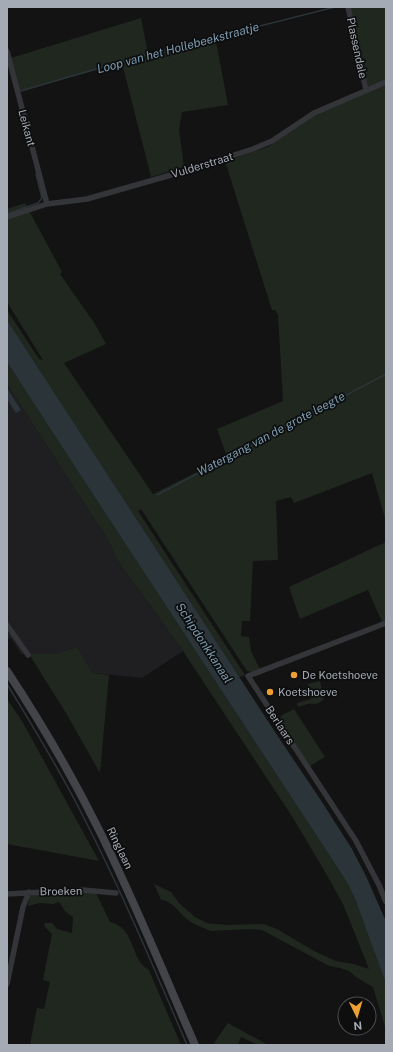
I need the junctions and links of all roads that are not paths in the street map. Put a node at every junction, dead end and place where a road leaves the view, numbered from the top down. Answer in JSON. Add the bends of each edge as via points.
{"nodes":[{"id":1,"x":348,"y":7,"type":"edge"},
{"id":2,"x":7,"y":51,"type":"edge"},
{"id":3,"x":386,"y":82,"type":"edge"},
{"id":4,"x":366,"y":90,"type":"junction"},
{"id":5,"x":46,"y":204,"type":"junction"},
{"id":6,"x":7,"y":217,"type":"edge"},
{"id":7,"x":386,"y":623,"type":"edge"},
{"id":8,"x":7,"y":625,"type":"edge"},
{"id":9,"x":28,"y":655,"type":"dead end"},
{"id":10,"x":7,"y":671,"type":"edge"},
{"id":11,"x":29,"y":892,"type":"junction"},
{"id":12,"x":7,"y":894,"type":"edge"},
{"id":13,"x":116,"y":894,"type":"dead end"},
{"id":14,"x":386,"y":902,"type":"edge"},
{"id":15,"x":7,"y":984,"type":"edge"},
{"id":16,"x":195,"y":1045,"type":"edge"}],
"edges":[{"from":1,"to":4,"type":"street","name":"Plassendale"},
{"from":2,"to":5,"type":"street","name":"Leikant"},
{"from":3,"to":4,"type":"street","name":"Vulderstraat"},
{"from":4,"to":5,"type":"street","name":"Vulderstraat","via":[[314,113],[272,141],[253,149],[87,199]]},
{"from":5,"to":6,"type":"street","name":"Vulderstraat"},
{"from":7,"to":14,"type":"street","name":"Berlaars","via":[[248,676],[356,841]]},
{"from":8,"to":9,"type":"street"},
{"from":10,"to":16,"type":"main road","name":"Ringlaan","via":[[73,779],[98,826]]},
{"from":11,"to":12,"type":"street","name":"Broeken"},
{"from":11,"to":13,"type":"street","name":"Broeken","via":[[83,890]]},
{"from":11,"to":15,"type":"street","via":[[23,907]]}]}
